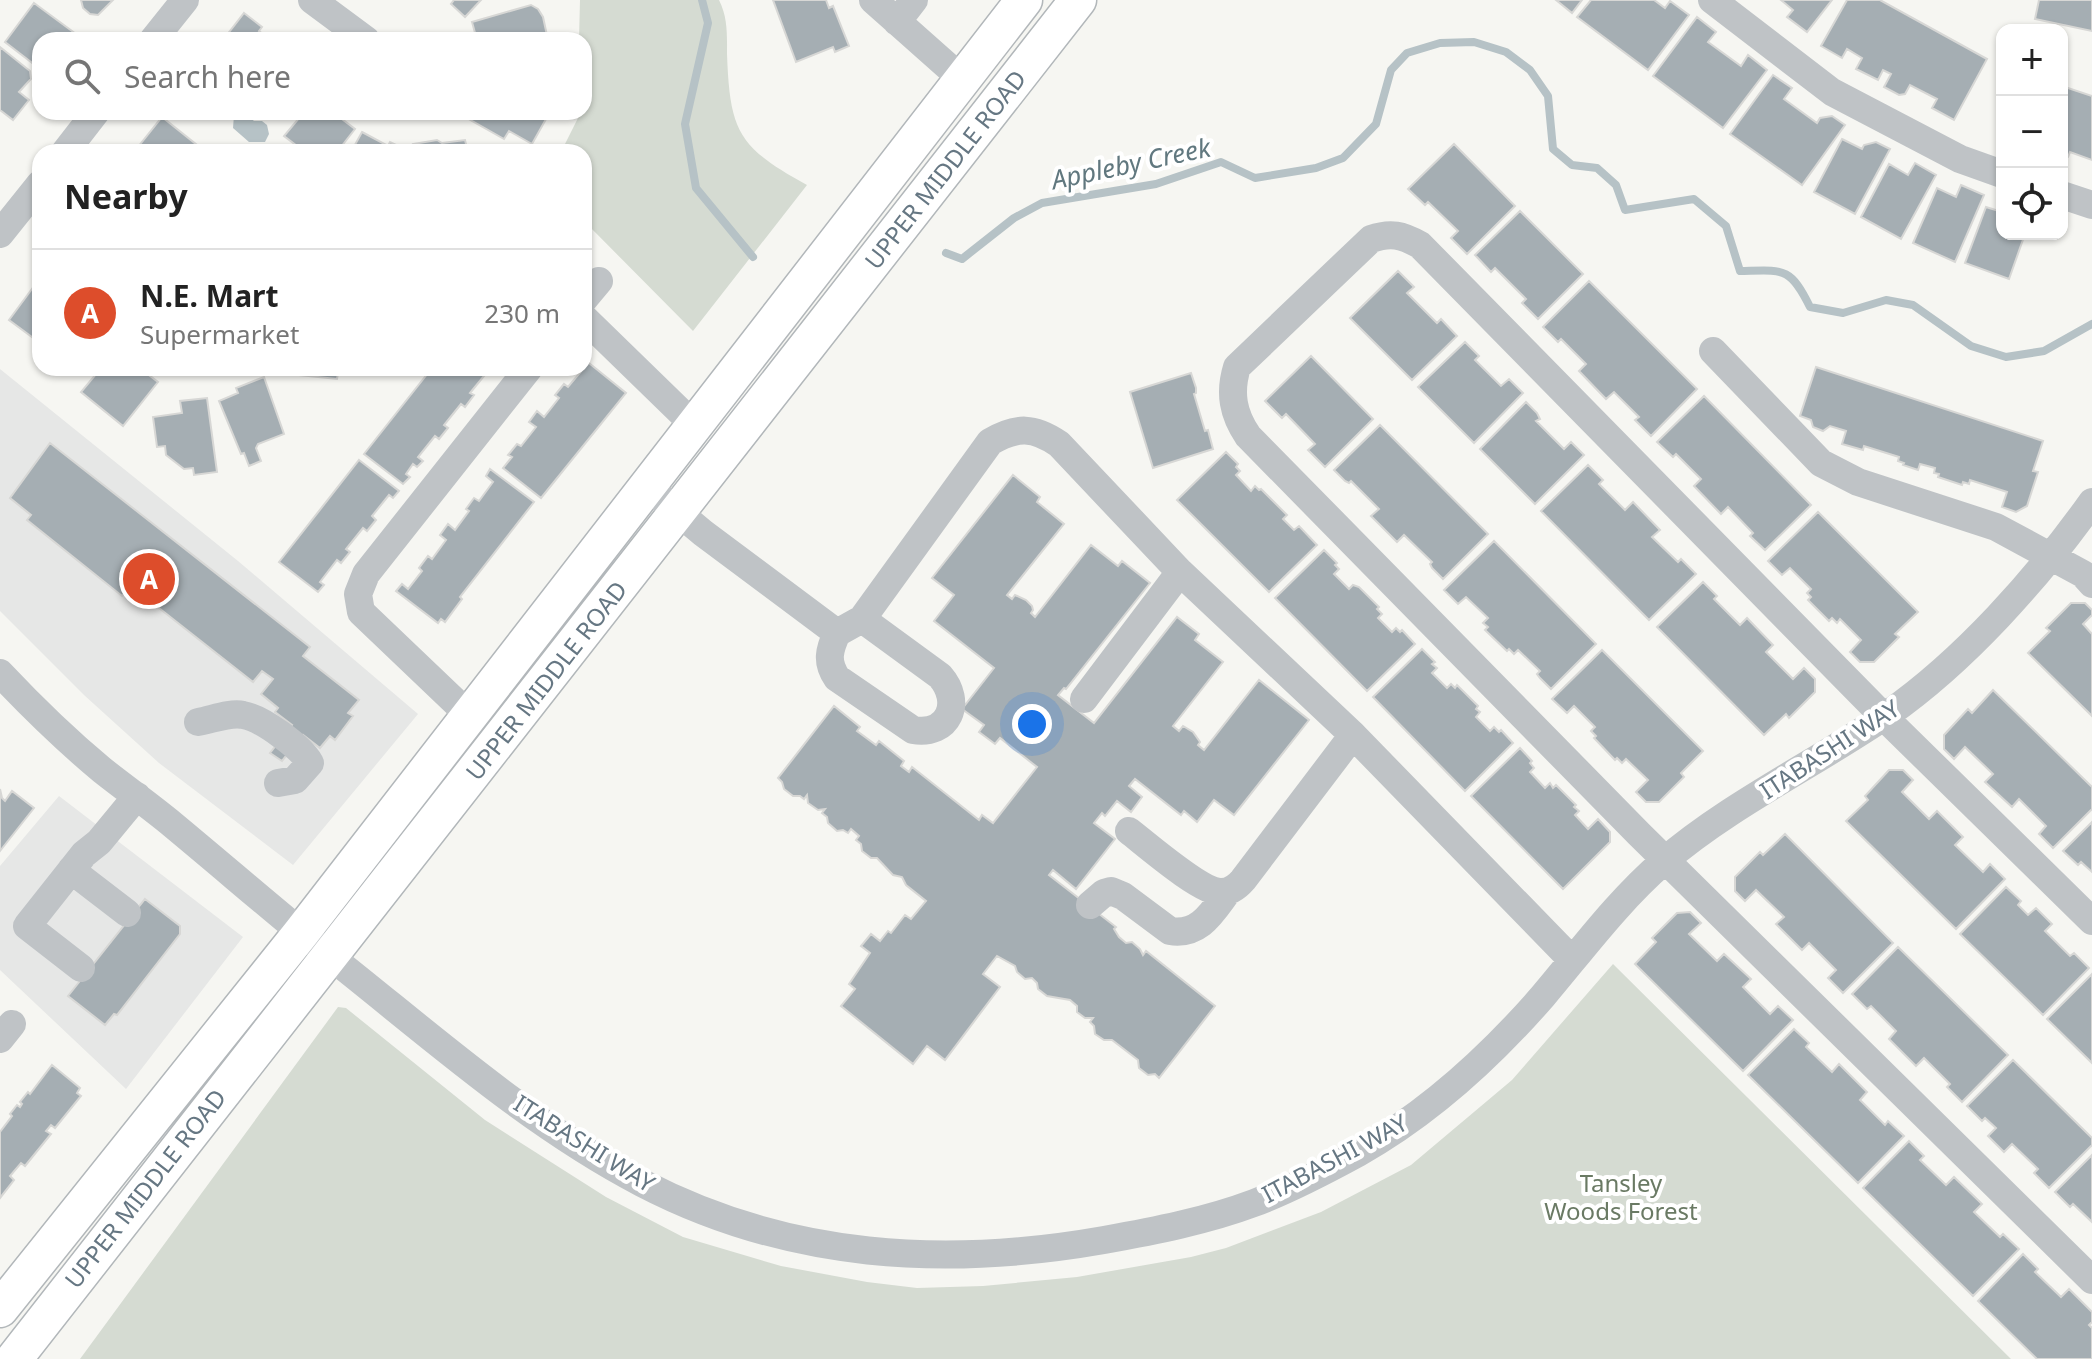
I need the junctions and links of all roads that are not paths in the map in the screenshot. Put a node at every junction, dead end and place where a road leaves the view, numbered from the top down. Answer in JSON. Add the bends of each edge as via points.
{"nodes":[{"id":1,"x":185,"y":0,"type":"edge"},
{"id":2,"x":312,"y":0,"type":"edge"},
{"id":3,"x":873,"y":0,"type":"edge"},
{"id":4,"x":914,"y":0,"type":"edge"},
{"id":5,"x":1024,"y":0,"type":"edge"},
{"id":6,"x":1078,"y":0,"type":"edge"},
{"id":7,"x":1712,"y":0,"type":"edge"},
{"id":8,"x":897,"y":22,"type":"junction"},
{"id":9,"x":159,"y":32,"type":"edge"},
{"id":10,"x":355,"y":32,"type":"edge"},
{"id":11,"x":962,"y":79,"type":"junction"},
{"id":12,"x":90,"y":120,"type":"edge"},
{"id":13,"x":71,"y":144,"type":"edge"},
{"id":14,"x":1996,"y":172,"type":"edge"},
{"id":15,"x":2068,"y":197,"type":"edge"},
{"id":16,"x":32,"y":198,"type":"edge"},
{"id":17,"x":2092,"y":205,"type":"edge"},
{"id":18,"x":0,"y":234,"type":"edge"},
{"id":19,"x":592,"y":326,"type":"edge"},
{"id":20,"x":1713,"y":351,"type":"dead end"},
{"id":21,"x":523,"y":376,"type":"edge"},
{"id":22,"x":694,"y":425,"type":"junction"},
{"id":23,"x":647,"y":486,"type":"junction"},
{"id":24,"x":2092,"y":502,"type":"edge"},
{"id":25,"x":679,"y":512,"type":"junction"},
{"id":26,"x":2051,"y":557,"type":"junction"},
{"id":27,"x":1180,"y":572,"type":"junction"},
{"id":28,"x":2092,"y":584,"type":"edge"},
{"id":29,"x":862,"y":619,"type":"junction"},
{"id":30,"x":837,"y":633,"type":"junction"},
{"id":31,"x":0,"y":673,"type":"edge"},
{"id":32,"x":1084,"y":699,"type":"dead end"},
{"id":33,"x":470,"y":716,"type":"junction"},
{"id":34,"x":1884,"y":717,"type":"junction"},
{"id":35,"x":198,"y":722,"type":"dead end"},
{"id":36,"x":1353,"y":735,"type":"junction"},
{"id":37,"x":278,"y":783,"type":"dead end"},
{"id":38,"x":137,"y":796,"type":"junction"},
{"id":39,"x":1129,"y":831,"type":"dead end"},
{"id":40,"x":1666,"y":860,"type":"junction"},
{"id":41,"x":71,"y":870,"type":"junction"},
{"id":42,"x":1228,"y":891,"type":"junction"},
{"id":43,"x":1090,"y":905,"type":"dead end"},
{"id":44,"x":127,"y":913,"type":"dead end"},
{"id":45,"x":2092,"y":921,"type":"edge"},
{"id":46,"x":301,"y":933,"type":"junction"},
{"id":47,"x":331,"y":956,"type":"junction"},
{"id":48,"x":1572,"y":960,"type":"junction"},
{"id":49,"x":81,"y":968,"type":"dead end"},
{"id":50,"x":2092,"y":1280,"type":"edge"},
{"id":51,"x":0,"y":1309,"type":"edge"},
{"id":52,"x":0,"y":1353,"type":"edge"},
{"id":53,"x":11,"y":1359,"type":"edge"}],
"edges":[{"from":1,"to":9,"type":"street"},
{"from":2,"to":10,"type":"street"},
{"from":3,"to":8,"type":"street"},
{"from":4,"to":8,"type":"street"},
{"from":5,"to":11,"type":"main road","name":"UPPER MIDDLE ROAD"},
{"from":6,"to":25,"type":"main road","name":"UPPER MIDDLE ROAD"},
{"from":7,"to":14,"type":"street","via":[[1832,92],[1960,159]]},
{"from":8,"to":11,"type":"street"},
{"from":11,"to":22,"type":"main road","name":"UPPER MIDDLE ROAD"},
{"from":12,"to":13,"type":"street"},
{"from":15,"to":17,"type":"street"},
{"from":16,"to":18,"type":"street"},
{"from":19,"to":22,"type":"street"},
{"from":20,"to":26,"type":"street","via":[[1821,463],[1858,482],[1996,527]]},
{"from":21,"to":33,"type":"street","via":[[366,574],[358,594],[361,612]]},
{"from":22,"to":23,"type":"main road","name":"UPPER MIDDLE ROAD"},
{"from":23,"to":25,"type":"street"},
{"from":23,"to":33,"type":"main road","name":"UPPER MIDDLE ROAD"},
{"from":24,"to":26,"type":"street","name":"ITABASHI WAY"},
{"from":25,"to":30,"type":"street"},
{"from":25,"to":47,"type":"main road","name":"UPPER MIDDLE ROAD"},
{"from":26,"to":28,"type":"street"},
{"from":26,"to":34,"type":"street","name":"ITABASHI WAY","via":[[1942,671]]},
{"from":27,"to":29,"type":"street","via":[[1059,444],[1042,432],[1004,433],[990,442]]},
{"from":27,"to":32,"type":"street"},
{"from":27,"to":36,"type":"street"},
{"from":29,"to":30,"type":"street"},
{"from":29,"to":30,"type":"street","via":[[949,686],[951,712],[940,726],[913,730],[837,678],[829,659]]},
{"from":31,"to":38,"type":"street","name":"ITABASHI WAY","via":[[65,737]]},
{"from":33,"to":46,"type":"main road","name":"UPPER MIDDLE ROAD"},
{"from":34,"to":40,"type":"street","name":"ITABASHI WAY","via":[[1701,832]]},
{"from":34,"to":40,"type":"street","via":[[1420,245],[1403,235],[1371,239],[1237,367],[1232,383],[1238,421],[1287,477]]},
{"from":34,"to":45,"type":"street"},
{"from":35,"to":37,"type":"street","via":[[240,714],[257,719],[304,752],[310,763],[295,780]]},
{"from":36,"to":42,"type":"street","via":[[1254,866]]},
{"from":36,"to":48,"type":"street"},
{"from":38,"to":41,"type":"street"},
{"from":38,"to":46,"type":"street","name":"ITABASHI WAY"},
{"from":39,"to":42,"type":"street","via":[[1202,886]]},
{"from":40,"to":48,"type":"street","name":"ITABASHI WAY","via":[[1620,902]]},
{"from":40,"to":50,"type":"street"},
{"from":41,"to":44,"type":"street"},
{"from":41,"to":49,"type":"street","via":[[27,926]]},
{"from":42,"to":43,"type":"street","via":[[1198,928],[1180,933],[1118,893],[1104,893]]},
{"from":46,"to":47,"type":"street","name":"ITABASHI WAY"},
{"from":46,"to":51,"type":"main road","name":"UPPER MIDDLE ROAD"},
{"from":47,"to":48,"type":"street","name":"ITABASHI WAY","via":[[516,1103],[647,1186],[705,1211],[812,1244],[935,1256],[994,1255],[1138,1234],[1205,1219],[1288,1188],[1413,1118],[1494,1048]]},
{"from":47,"to":53,"type":"main road","name":"UPPER MIDDLE ROAD"},
{"from":52,"to":53,"type":"street"}]}
